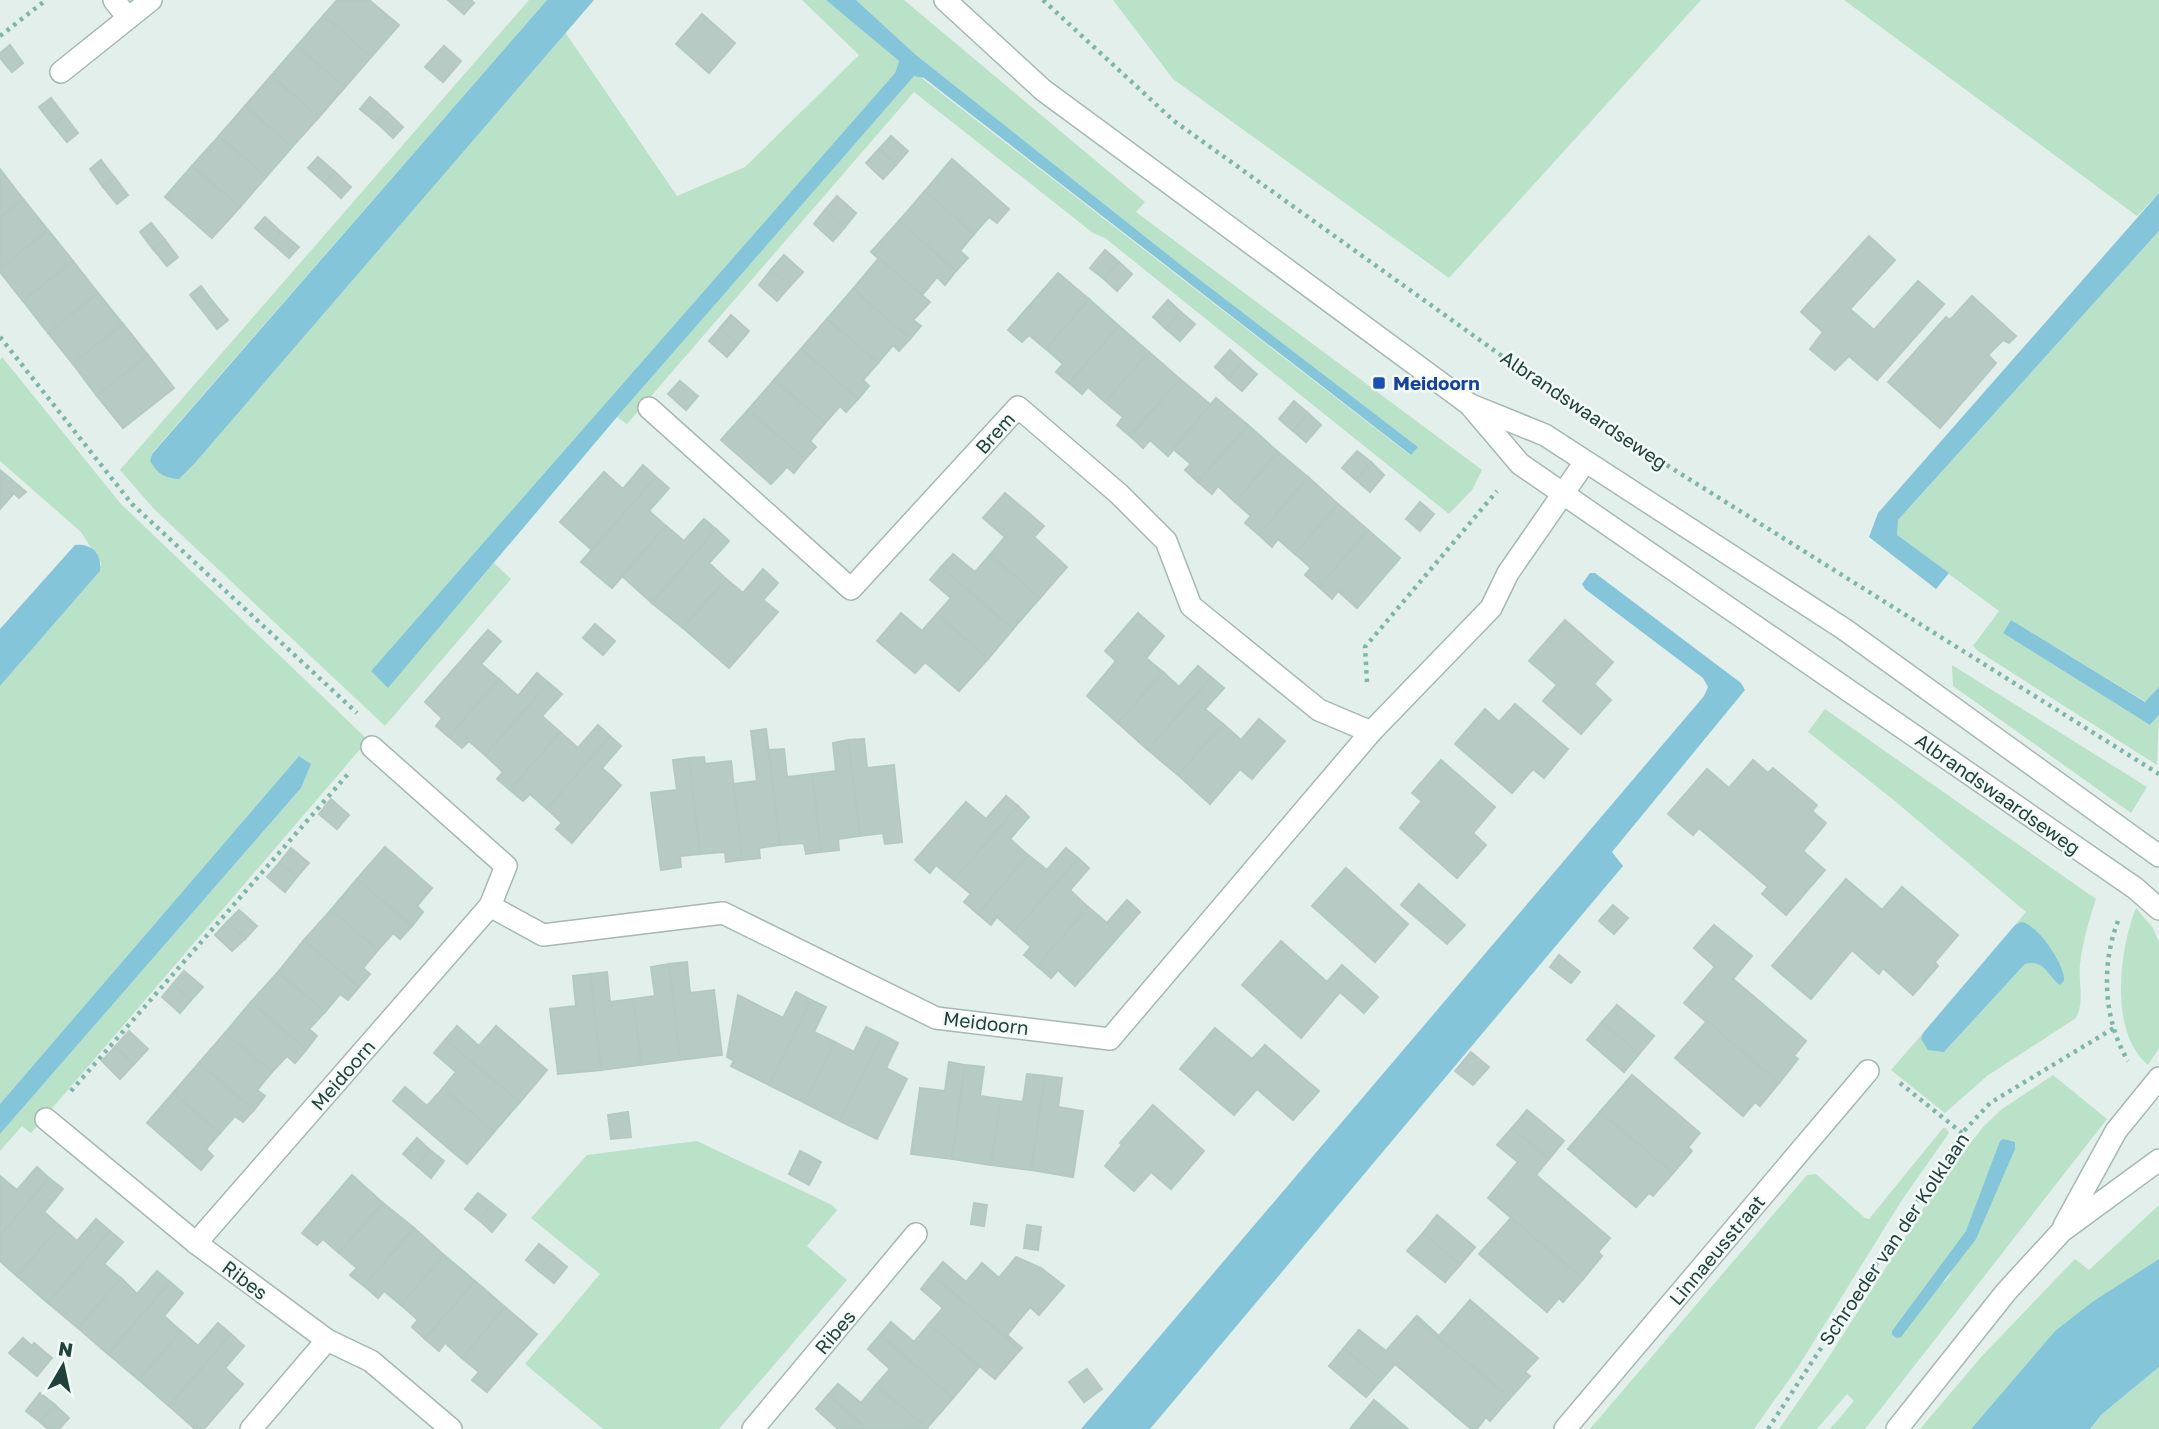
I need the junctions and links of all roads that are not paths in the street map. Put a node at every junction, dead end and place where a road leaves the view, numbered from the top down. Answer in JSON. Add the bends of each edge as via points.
{"nodes":[{"id":1,"x":114,"y":0,"type":"edge"},
{"id":2,"x":151,"y":0,"type":"edge"},
{"id":3,"x":945,"y":0,"type":"edge"},
{"id":4,"x":128,"y":18,"type":"junction"},
{"id":5,"x":61,"y":72,"type":"dead end"},
{"id":6,"x":1469,"y":404,"type":"junction"},
{"id":7,"x":649,"y":408,"type":"dead end"},
{"id":8,"x":1585,"y":462,"type":"junction"},
{"id":9,"x":1561,"y":494,"type":"junction"},
{"id":10,"x":1371,"y":732,"type":"junction"},
{"id":11,"x":372,"y":747,"type":"road end"},
{"id":12,"x":2159,"y":856,"type":"edge"},
{"id":13,"x":490,"y":906,"type":"junction"},
{"id":14,"x":2159,"y":909,"type":"edge"},
{"id":15,"x":1868,"y":1071,"type":"road end"},
{"id":16,"x":2159,"y":1077,"type":"edge"},
{"id":17,"x":46,"y":1119,"type":"road end"},
{"id":18,"x":2159,"y":1160,"type":"edge"},
{"id":19,"x":2062,"y":1231,"type":"junction"},
{"id":20,"x":916,"y":1234,"type":"dead end"},
{"id":21,"x":196,"y":1243,"type":"junction"},
{"id":22,"x":327,"y":1340,"type":"junction"},
{"id":23,"x":251,"y":1429,"type":"edge"},
{"id":24,"x":451,"y":1429,"type":"edge"},
{"id":25,"x":753,"y":1429,"type":"edge"},
{"id":26,"x":1565,"y":1429,"type":"edge"},
{"id":27,"x":1897,"y":1429,"type":"edge"}],
"edges":[{"from":1,"to":4,"type":"street"},
{"from":2,"to":4,"type":"street"},
{"from":3,"to":6,"type":"street","name":"Albrandswaardseweg","via":[[1043,90]]},
{"from":4,"to":5,"type":"street"},
{"from":6,"to":8,"type":"street","name":"Albrandswaardseweg","via":[[1545,435]]},
{"from":6,"to":9,"type":"street","name":"Albrandswaardseweg","via":[[1520,464]]},
{"from":7,"to":10,"type":"street","name":"Brem","via":[[851,589],[1018,407],[1166,541],[1191,606],[1319,710]]},
{"from":8,"to":9,"type":"street","name":"Meidoorn"},
{"from":8,"to":12,"type":"street","name":"Albrandswaardseweg","via":[[1844,629]]},
{"from":9,"to":10,"type":"street","name":"Meidoorn","via":[[1508,573],[1491,608]]},
{"from":9,"to":14,"type":"street","name":"Albrandswaardseweg","via":[[2135,888]]},
{"from":10,"to":13,"type":"street","name":"Meidoorn","via":[[1110,1039],[936,1018],[723,913],[543,935]]},
{"from":11,"to":13,"type":"street","name":"Meidoorn","via":[[506,866]]},
{"from":13,"to":21,"type":"street","name":"Meidoorn"},
{"from":15,"to":26,"type":"street","name":"Linnaeusstraat"},
{"from":16,"to":19,"type":"street","via":[[2116,1131]]},
{"from":17,"to":21,"type":"street","name":"Ribes"},
{"from":18,"to":19,"type":"street"},
{"from":19,"to":27,"type":"street","via":[[2006,1292]]},
{"from":20,"to":25,"type":"street","name":"Ribes"},
{"from":21,"to":22,"type":"street","name":"Ribes"},
{"from":22,"to":23,"type":"street"},
{"from":22,"to":24,"type":"street","name":"Ribes","via":[[371,1361]]}]}
